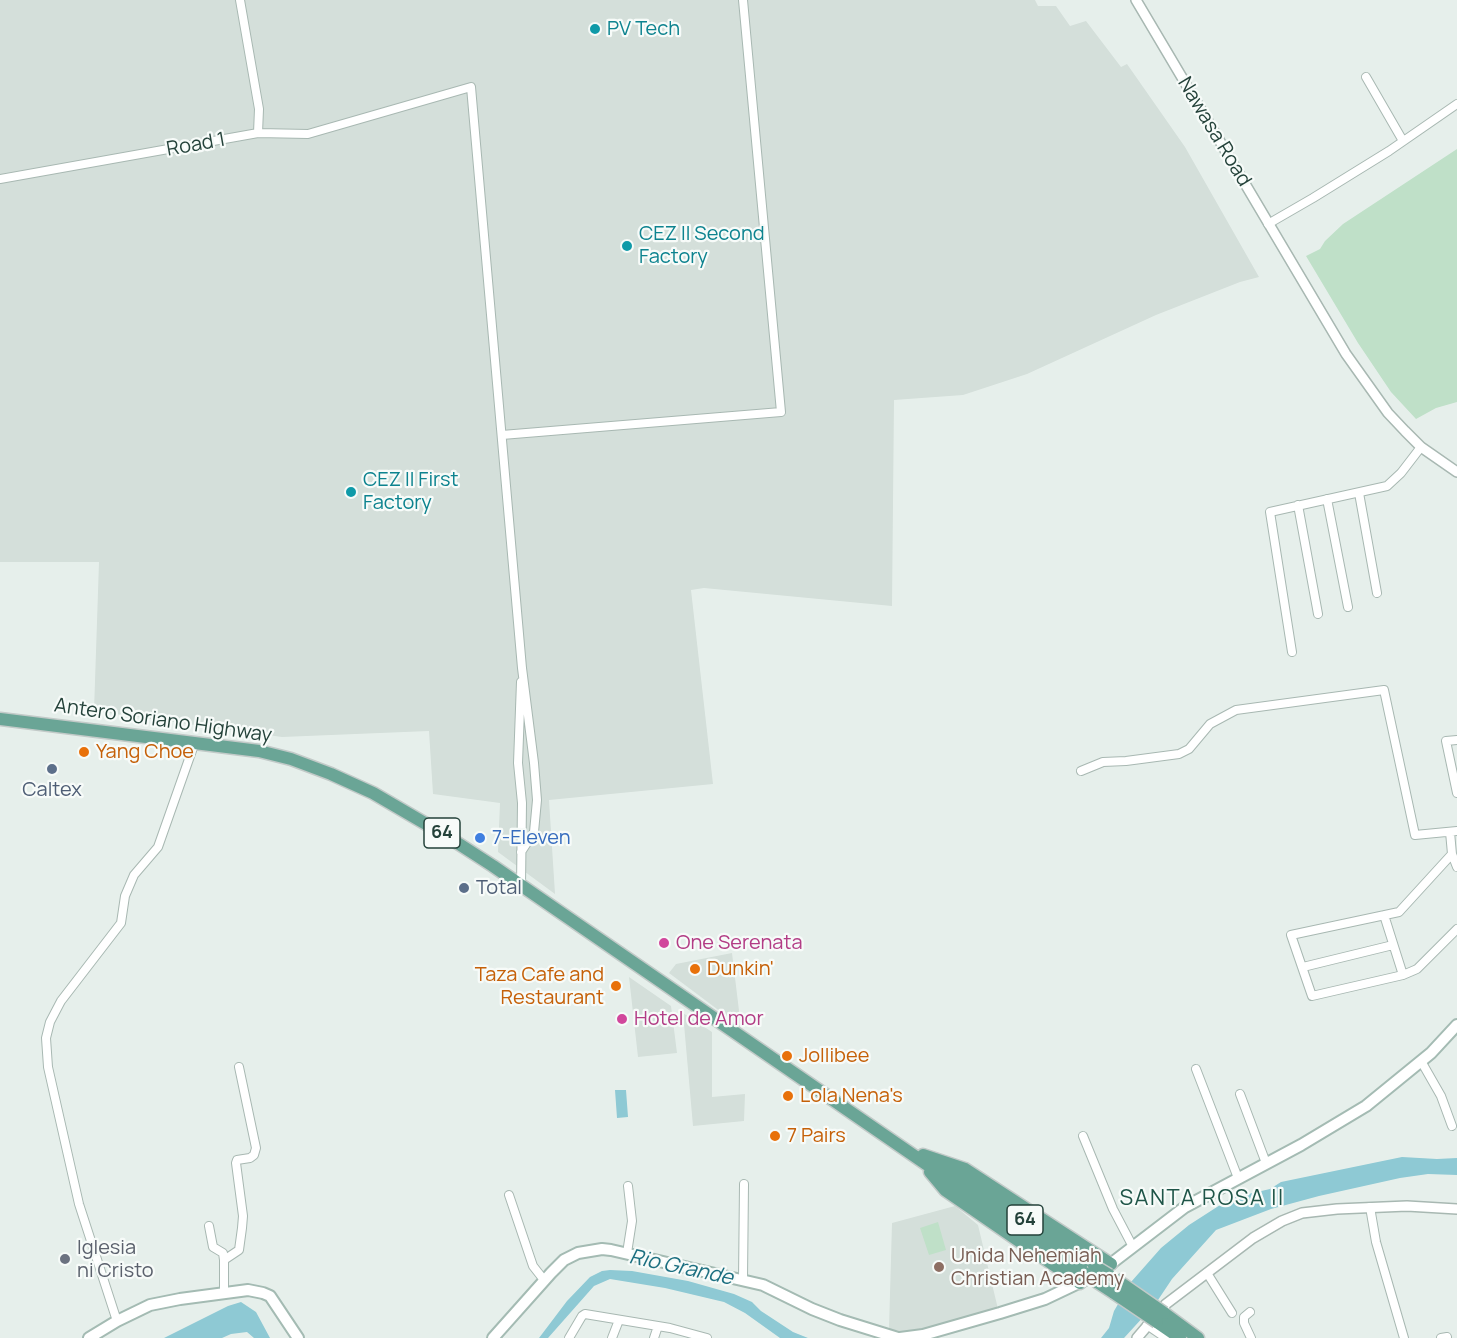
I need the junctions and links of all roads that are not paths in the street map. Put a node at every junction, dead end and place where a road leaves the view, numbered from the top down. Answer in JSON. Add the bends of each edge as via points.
{"nodes":[{"id":1,"x":240,"y":0,"type":"edge"},
{"id":2,"x":743,"y":0,"type":"edge"},
{"id":3,"x":1136,"y":0,"type":"edge"},
{"id":4,"x":1366,"y":77,"type":"dead end"},
{"id":5,"x":1457,"y":104,"type":"edge"},
{"id":6,"x":258,"y":133,"type":"junction"},
{"id":7,"x":1403,"y":141,"type":"junction"},
{"id":8,"x":0,"y":179,"type":"edge"},
{"id":9,"x":1268,"y":224,"type":"junction"},
{"id":10,"x":502,"y":435,"type":"junction"},
{"id":11,"x":1421,"y":447,"type":"junction"},
{"id":12,"x":1457,"y":471,"type":"edge"},
{"id":13,"x":1359,"y":493,"type":"junction"},
{"id":14,"x":1327,"y":499,"type":"junction"},
{"id":15,"x":1298,"y":505,"type":"junction"},
{"id":16,"x":1377,"y":593,"type":"dead end"},
{"id":17,"x":1348,"y":607,"type":"dead end"},
{"id":18,"x":1318,"y":614,"type":"dead end"},
{"id":19,"x":1292,"y":652,"type":"dead end"},
{"id":20,"x":522,"y":668,"type":"junction"},
{"id":21,"x":0,"y":719,"type":"edge"},
{"id":22,"x":1457,"y":740,"type":"edge"},
{"id":23,"x":195,"y":742,"type":"junction"},
{"id":24,"x":1081,"y":771,"type":"dead end"},
{"id":25,"x":1457,"y":793,"type":"edge"},
{"id":26,"x":1454,"y":831,"type":"edge"},
{"id":27,"x":521,"y":852,"type":"junction"},
{"id":28,"x":1452,"y":854,"type":"junction"},
{"id":29,"x":1457,"y":867,"type":"edge"},
{"id":30,"x":521,"y":886,"type":"junction"},
{"id":31,"x":1384,"y":915,"type":"junction"},
{"id":32,"x":1457,"y":929,"type":"edge"},
{"id":33,"x":1393,"y":945,"type":"junction"},
{"id":34,"x":1303,"y":967,"type":"junction"},
{"id":35,"x":1403,"y":975,"type":"junction"},
{"id":36,"x":1457,"y":1025,"type":"edge"},
{"id":37,"x":1421,"y":1061,"type":"junction"},
{"id":38,"x":239,"y":1066,"type":"dead end"},
{"id":39,"x":1196,"y":1069,"type":"dead end"},
{"id":40,"x":1240,"y":1094,"type":"dead end"},
{"id":41,"x":1452,"y":1126,"type":"dead end"},
{"id":42,"x":1083,"y":1136,"type":"dead end"},
{"id":43,"x":921,"y":1157,"type":"junction"},
{"id":44,"x":1266,"y":1163,"type":"junction"},
{"id":45,"x":1238,"y":1178,"type":"junction"},
{"id":46,"x":744,"y":1184,"type":"dead end"},
{"id":47,"x":628,"y":1186,"type":"dead end"},
{"id":48,"x":509,"y":1195,"type":"dead end"},
{"id":49,"x":1370,"y":1207,"type":"junction"},
{"id":50,"x":1457,"y":1209,"type":"edge"},
{"id":51,"x":208,"y":1226,"type":"dead end"},
{"id":52,"x":1133,"y":1247,"type":"junction"},
{"id":53,"x":627,"y":1253,"type":"junction"},
{"id":54,"x":224,"y":1260,"type":"junction"},
{"id":55,"x":1112,"y":1273,"type":"junction"},
{"id":56,"x":1207,"y":1273,"type":"junction"},
{"id":57,"x":1086,"y":1274,"type":"junction"},
{"id":58,"x":544,"y":1280,"type":"junction"},
{"id":59,"x":743,"y":1280,"type":"junction"},
{"id":60,"x":224,"y":1293,"type":"junction"},
{"id":61,"x":1250,"y":1312,"type":"dead end"},
{"id":62,"x":1232,"y":1313,"type":"dead end"},
{"id":63,"x":620,"y":1320,"type":"junction"},
{"id":64,"x":1156,"y":1320,"type":"junction"},
{"id":65,"x":117,"y":1321,"type":"junction"},
{"id":66,"x":658,"y":1326,"type":"junction"},
{"id":67,"x":698,"y":1337,"type":"edge"},
{"id":68,"x":89,"y":1338,"type":"edge"},
{"id":69,"x":298,"y":1338,"type":"edge"},
{"id":70,"x":493,"y":1338,"type":"edge"},
{"id":71,"x":569,"y":1338,"type":"edge"},
{"id":72,"x":612,"y":1338,"type":"edge"},
{"id":73,"x":654,"y":1338,"type":"edge"},
{"id":74,"x":707,"y":1338,"type":"edge"},
{"id":75,"x":899,"y":1338,"type":"edge"},
{"id":76,"x":1137,"y":1338,"type":"edge"},
{"id":77,"x":1166,"y":1338,"type":"edge"},
{"id":78,"x":1180,"y":1338,"type":"edge"},
{"id":79,"x":1198,"y":1338,"type":"edge"},
{"id":80,"x":1251,"y":1338,"type":"edge"},
{"id":81,"x":1404,"y":1338,"type":"edge"}],
"edges":[{"from":1,"to":6,"type":"street","via":[[259,109]]},
{"from":2,"to":10,"type":"street","via":[[781,412]]},
{"from":3,"to":9,"type":"street","name":"Nawasa Road"},
{"from":4,"to":7,"type":"street"},
{"from":5,"to":7,"type":"street"},
{"from":6,"to":8,"type":"street","name":"Road 1"},
{"from":6,"to":10,"type":"street","name":"Road 1","via":[[308,134],[471,87]]},
{"from":7,"to":9,"type":"street"},
{"from":9,"to":11,"type":"street","name":"Nawasa Road","via":[[1346,354],[1388,413]]},
{"from":10,"to":20,"type":"street"},
{"from":11,"to":12,"type":"street"},
{"from":11,"to":13,"type":"street","via":[[1391,484]]},
{"from":13,"to":14,"type":"street"},
{"from":13,"to":16,"type":"street"},
{"from":14,"to":15,"type":"street"},
{"from":14,"to":17,"type":"street"},
{"from":15,"to":18,"type":"street"},
{"from":15,"to":19,"type":"street","via":[[1273,510],[1269,516]]},
{"from":20,"to":27,"type":"street","via":[[518,763]]},
{"from":20,"to":27,"type":"street","via":[[537,800],[534,832]]},
{"from":21,"to":23,"type":"main road","name":"Antero Soriano Highway","number":"64"},
{"from":22,"to":25,"type":"street","via":[[1446,741]]},
{"from":23,"to":30,"type":"main road","name":"Antero Soriano Highway","number":"64","via":[[260,751],[331,774],[416,817]]},
{"from":23,"to":65,"type":"street","via":[[158,847],[134,875],[121,923],[61,1001],[46,1038],[48,1067],[79,1204]]},
{"from":24,"to":26,"type":"street","via":[[1103,762],[1179,754],[1189,749],[1209,724],[1236,710],[1384,690],[1414,835]]},
{"from":26,"to":28,"type":"street"},
{"from":27,"to":30,"type":"street"},
{"from":28,"to":29,"type":"street"},
{"from":28,"to":31,"type":"street","via":[[1399,912]]},
{"from":30,"to":43,"type":"main road","name":"Antero Soriano Highway","number":"64","via":[[862,1122]]},
{"from":31,"to":33,"type":"street"},
{"from":31,"to":34,"type":"street","via":[[1292,935]]},
{"from":32,"to":35,"type":"street","via":[[1417,969]]},
{"from":33,"to":34,"type":"street"},
{"from":33,"to":35,"type":"street"},
{"from":34,"to":35,"type":"street","via":[[1312,996]]},
{"from":36,"to":37,"type":"main road"},
{"from":37,"to":41,"type":"street"},
{"from":37,"to":44,"type":"main road","via":[[1366,1106]]},
{"from":38,"to":54,"type":"street","via":[[256,1148],[250,1158],[236,1163],[242,1228],[239,1250]]},
{"from":39,"to":45,"type":"street"},
{"from":40,"to":44,"type":"street"},
{"from":42,"to":52,"type":"street"},
{"from":43,"to":55,"type":"main road","via":[[965,1169]]},
{"from":43,"to":57,"type":"main road","name":"Antero Soriano Highway","number":"64"},
{"from":44,"to":45,"type":"main road"},
{"from":45,"to":52,"type":"main road","via":[[1185,1207]]},
{"from":46,"to":59,"type":"street"},
{"from":47,"to":53,"type":"street","via":[[632,1221]]},
{"from":48,"to":58,"type":"street","via":[[534,1266]]},
{"from":49,"to":50,"type":"street"},
{"from":49,"to":56,"type":"street","via":[[1302,1213],[1281,1221]]},
{"from":49,"to":81,"type":"street"},
{"from":51,"to":54,"type":"street","via":[[213,1247],[223,1253]]},
{"from":52,"to":55,"type":"main road"},
{"from":53,"to":58,"type":"main road","via":[[602,1249],[578,1253],[564,1260]]},
{"from":53,"to":59,"type":"main road"},
{"from":54,"to":60,"type":"street"},
{"from":55,"to":57,"type":"main road","name":"Antero Soriano Highway","number":"64","bridge":true},
{"from":55,"to":57,"type":"main road"},
{"from":55,"to":64,"type":"main road","name":"Antero Soriano Highway","number":"64","bridge":true},
{"from":56,"to":62,"type":"street"},
{"from":56,"to":64,"type":"street","via":[[1166,1304]]},
{"from":57,"to":64,"type":"main road","name":"Antero Soriano Highway","number":"64","bridge":true},
{"from":57,"to":75,"type":"main road","via":[[1045,1299],[924,1335]]},
{"from":58,"to":70,"type":"main road"},
{"from":59,"to":75,"type":"main road","via":[[840,1320]]},
{"from":60,"to":65,"type":"main road","via":[[161,1302]]},
{"from":60,"to":69,"type":"main road","via":[[248,1290],[266,1294]]},
{"from":61,"to":80,"type":"street","via":[[1244,1323]]},
{"from":63,"to":66,"type":"street"},
{"from":63,"to":71,"type":"street","via":[[585,1314]]},
{"from":63,"to":72,"type":"street"},
{"from":64,"to":76,"type":"street"},
{"from":64,"to":77,"type":"street"},
{"from":64,"to":78,"type":"main road","name":"Antero Soriano Highway","number":"64"},
{"from":64,"to":79,"type":"main road","name":"Antero Soriano Highway","number":"64"},
{"from":65,"to":68,"type":"main road"},
{"from":66,"to":67,"type":"street"},
{"from":66,"to":73,"type":"street"},
{"from":67,"to":74,"type":"street"}]}
